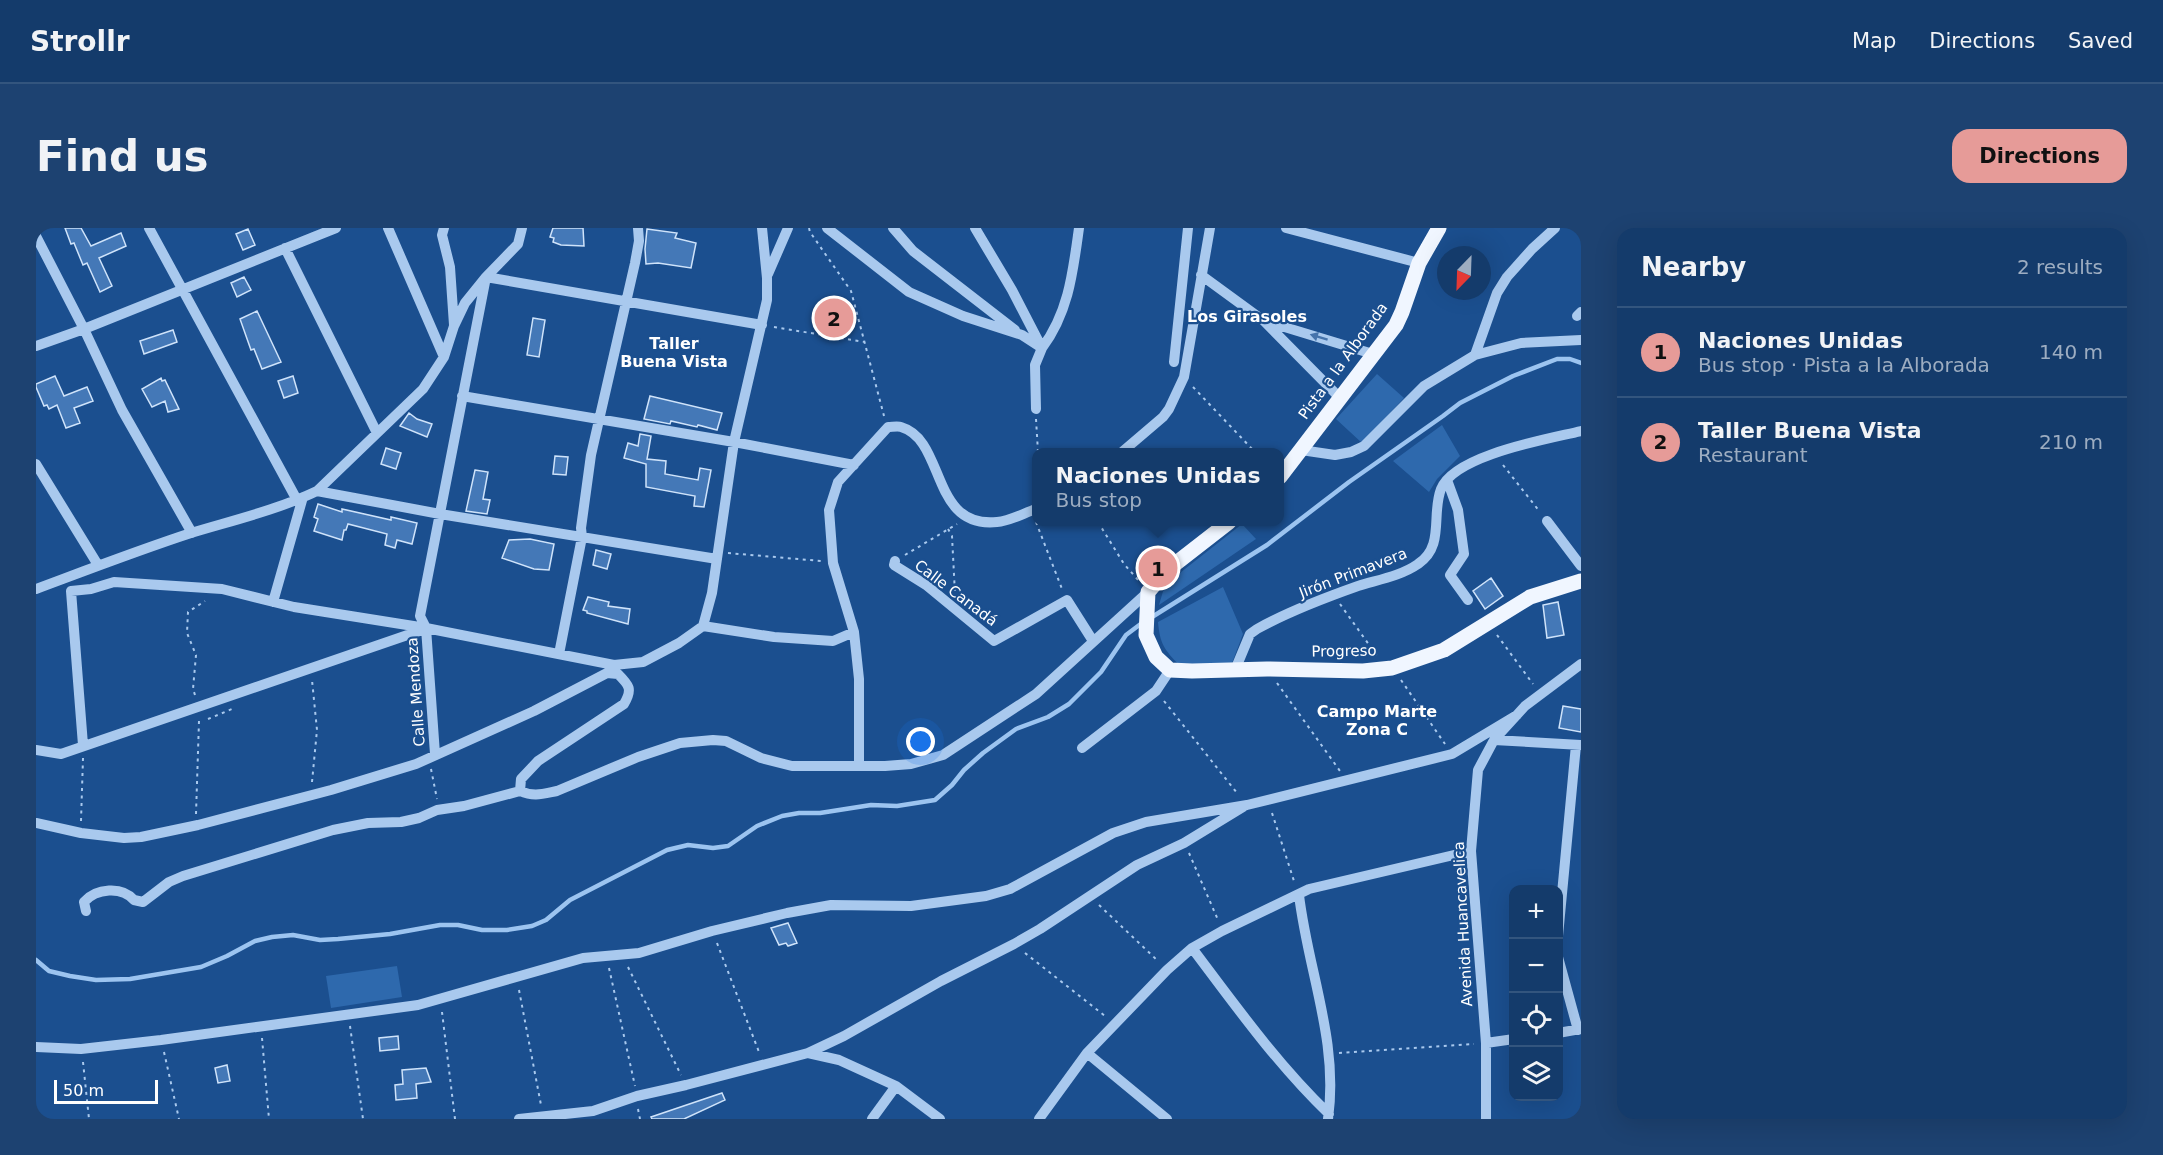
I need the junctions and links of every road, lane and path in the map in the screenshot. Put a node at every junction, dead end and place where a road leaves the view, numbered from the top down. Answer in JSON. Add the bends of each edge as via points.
{"nodes":[{"id":1,"x":149,"y":228,"type":"edge"},
{"id":2,"x":336,"y":228,"type":"edge"},
{"id":3,"x":388,"y":228,"type":"edge"},
{"id":4,"x":444,"y":228,"type":"edge"},
{"id":5,"x":522,"y":228,"type":"edge"},
{"id":6,"x":638,"y":228,"type":"edge"},
{"id":7,"x":762,"y":228,"type":"edge"},
{"id":8,"x":788,"y":228,"type":"edge"},
{"id":9,"x":809,"y":228,"type":"edge"},
{"id":10,"x":827,"y":228,"type":"edge"},
{"id":11,"x":893,"y":228,"type":"edge"},
{"id":12,"x":975,"y":228,"type":"edge"},
{"id":13,"x":1079,"y":228,"type":"edge"},
{"id":14,"x":1188,"y":228,"type":"edge"},
{"id":15,"x":1210,"y":228,"type":"edge"},
{"id":16,"x":1286,"y":228,"type":"edge"},
{"id":17,"x":1439,"y":228,"type":"edge"},
{"id":18,"x":1555,"y":228,"type":"edge"},
{"id":19,"x":36,"y":236,"type":"edge"},
{"id":20,"x":285,"y":248,"type":"junction"},
{"id":21,"x":1419,"y":263,"type":"junction"},
{"id":22,"x":1201,"y":275,"type":"junction"},
{"id":23,"x":486,"y":278,"type":"junction"},
{"id":24,"x":767,"y":278,"type":"junction"},
{"id":25,"x":182,"y":288,"type":"junction"},
{"id":26,"x":626,"y":301,"type":"junction"},
{"id":27,"x":1264,"y":321,"type":"junction"},
{"id":28,"x":762,"y":325,"type":"junction"},
{"id":29,"x":454,"y":326,"type":"junction"},
{"id":30,"x":84,"y":329,"type":"junction"},
{"id":31,"x":1022,"y":335,"type":"junction"},
{"id":32,"x":1581,"y":340,"type":"edge"},
{"id":33,"x":865,"y":342,"type":"junction"},
{"id":34,"x":36,"y":346,"type":"edge"},
{"id":35,"x":1042,"y":348,"type":"junction"},
{"id":36,"x":1373,"y":354,"type":"junction"},
{"id":37,"x":1475,"y":355,"type":"junction"},
{"id":38,"x":444,"y":357,"type":"junction"},
{"id":39,"x":1174,"y":362,"type":"dead end"},
{"id":40,"x":1184,"y":377,"type":"junction"},
{"id":41,"x":462,"y":396,"type":"junction"},
{"id":42,"x":1339,"y":396,"type":"junction"},
{"id":43,"x":1036,"y":409,"type":"joint"},
{"id":44,"x":599,"y":419,"type":"junction"},
{"id":45,"x":888,"y":428,"type":"junction"},
{"id":46,"x":1581,"y":431,"type":"edge"},
{"id":47,"x":377,"y":433,"type":"junction"},
{"id":48,"x":734,"y":442,"type":"junction"},
{"id":49,"x":1038,"y":448,"type":"edge"},
{"id":50,"x":1128,"y":448,"type":"edge"},
{"id":51,"x":1250,"y":448,"type":"edge"},
{"id":52,"x":1301,"y":450,"type":"junction"},
{"id":53,"x":1494,"y":453,"type":"junction"},
{"id":54,"x":36,"y":464,"type":"edge"},
{"id":55,"x":854,"y":465,"type":"junction"},
{"id":56,"x":1284,"y":472,"type":"edge"},
{"id":57,"x":1447,"y":480,"type":"junction"},
{"id":58,"x":317,"y":490,"type":"junction"},
{"id":59,"x":300,"y":499,"type":"junction"},
{"id":60,"x":1032,"y":511,"type":"edge"},
{"id":61,"x":440,"y":514,"type":"junction"},
{"id":62,"x":968,"y":518,"type":"junction"},
{"id":63,"x":1547,"y":521,"type":"joint"},
{"id":64,"x":1040,"y":526,"type":"edge"},
{"id":65,"x":1100,"y":526,"type":"edge"},
{"id":66,"x":1224,"y":526,"type":"edge"},
{"id":67,"x":948,"y":529,"type":"junction"},
{"id":68,"x":192,"y":533,"type":"junction"},
{"id":69,"x":582,"y":537,"type":"junction"},
{"id":70,"x":718,"y":556,"type":"junction"},
{"id":71,"x":895,"y":561,"type":"joint"},
{"id":72,"x":833,"y":562,"type":"junction"},
{"id":73,"x":98,"y":565,"type":"junction"},
{"id":74,"x":1581,"y":566,"type":"edge"},
{"id":75,"x":1581,"y":581,"type":"edge"},
{"id":76,"x":36,"y":589,"type":"edge"},
{"id":77,"x":222,"y":589,"type":"junction"},
{"id":78,"x":1149,"y":592,"type":"junction"},
{"id":79,"x":1334,"y":594,"type":"junction"},
{"id":80,"x":1066,"y":600,"type":"junction"},
{"id":81,"x":1468,"y":600,"type":"dead end"},
{"id":82,"x":273,"y":602,"type":"junction"},
{"id":83,"x":955,"y":608,"type":"junction"},
{"id":84,"x":1489,"y":624,"type":"junction"},
{"id":85,"x":703,"y":626,"type":"junction"},
{"id":86,"x":426,"y":628,"type":"junction"},
{"id":87,"x":854,"y":632,"type":"junction"},
{"id":88,"x":1093,"y":641,"type":"junction"},
{"id":89,"x":560,"y":654,"type":"junction"},
{"id":90,"x":628,"y":663,"type":"junction"},
{"id":91,"x":1581,"y":664,"type":"edge"},
{"id":92,"x":1166,"y":666,"type":"junction"},
{"id":93,"x":312,"y":668,"type":"junction"},
{"id":94,"x":1389,"y":668,"type":"junction"},
{"id":95,"x":1267,"y":669,"type":"junction"},
{"id":96,"x":1235,"y":670,"type":"junction"},
{"id":97,"x":618,"y":674,"type":"junction"},
{"id":98,"x":1156,"y":691,"type":"junction"},
{"id":99,"x":1540,"y":693,"type":"junction"},
{"id":100,"x":199,"y":707,"type":"junction"},
{"id":101,"x":1517,"y":715,"type":"junction"},
{"id":102,"x":1494,"y":740,"type":"junction"},
{"id":103,"x":83,"y":745,"type":"junction"},
{"id":104,"x":1578,"y":745,"type":"edge"},
{"id":105,"x":1082,"y":748,"type":"dead end"},
{"id":106,"x":36,"y":750,"type":"edge"},
{"id":107,"x":1452,"y":754,"type":"junction"},
{"id":108,"x":432,"y":756,"type":"junction"},
{"id":109,"x":859,"y":765,"type":"junction"},
{"id":110,"x":1347,"y":780,"type":"junction"},
{"id":111,"x":520,"y":791,"type":"junction"},
{"id":112,"x":311,"y":795,"type":"junction"},
{"id":113,"x":1267,"y":800,"type":"junction"},
{"id":114,"x":1247,"y":805,"type":"junction"},
{"id":115,"x":433,"y":812,"type":"junction"},
{"id":116,"x":36,"y":824,"type":"edge"},
{"id":117,"x":195,"y":826,"type":"junction"},
{"id":118,"x":81,"y":833,"type":"junction"},
{"id":119,"x":1184,"y":843,"type":"junction"},
{"id":120,"x":1471,"y":851,"type":"junction"},
{"id":121,"x":1563,"y":888,"type":"edge"},
{"id":122,"x":1299,"y":895,"type":"junction"},
{"id":123,"x":1090,"y":896,"type":"junction"},
{"id":124,"x":86,"y":911,"type":"dead end"},
{"id":125,"x":712,"y":931,"type":"junction"},
{"id":126,"x":1222,"y":931,"type":"junction"},
{"id":127,"x":1014,"y":944,"type":"junction"},
{"id":128,"x":1192,"y":948,"type":"junction"},
{"id":129,"x":622,"y":955,"type":"junction"},
{"id":130,"x":606,"y":957,"type":"junction"},
{"id":131,"x":1167,"y":970,"type":"junction"},
{"id":132,"x":1563,"y":973,"type":"edge"},
{"id":133,"x":516,"y":977,"type":"junction"},
{"id":134,"x":441,"y":999,"type":"junction"},
{"id":135,"x":348,"y":1014,"type":"junction"},
{"id":136,"x":1114,"y":1024,"type":"junction"},
{"id":137,"x":261,"y":1026,"type":"junction"},
{"id":138,"x":1580,"y":1029,"type":"edge"},
{"id":139,"x":1563,"y":1031,"type":"edge"},
{"id":140,"x":161,"y":1040,"type":"junction"},
{"id":141,"x":1509,"y":1040,"type":"edge"},
{"id":142,"x":1486,"y":1043,"type":"junction"},
{"id":143,"x":36,"y":1047,"type":"edge"},
{"id":144,"x":81,"y":1049,"type":"junction"},
{"id":145,"x":808,"y":1053,"type":"junction"},
{"id":146,"x":1087,"y":1053,"type":"junction"},
{"id":147,"x":1330,"y":1053,"type":"junction"},
{"id":148,"x":764,"y":1063,"type":"junction"},
{"id":149,"x":686,"y":1085,"type":"junction"},
{"id":150,"x":896,"y":1086,"type":"junction"},
{"id":151,"x":637,"y":1096,"type":"junction"},
{"id":152,"x":543,"y":1117,"type":"junction"},
{"id":153,"x":1328,"y":1117,"type":"edge"},
{"id":154,"x":89,"y":1119,"type":"edge"},
{"id":155,"x":179,"y":1119,"type":"edge"},
{"id":156,"x":269,"y":1119,"type":"edge"},
{"id":157,"x":363,"y":1119,"type":"edge"},
{"id":158,"x":455,"y":1119,"type":"edge"},
{"id":159,"x":519,"y":1119,"type":"edge"},
{"id":160,"x":872,"y":1119,"type":"edge"},
{"id":161,"x":940,"y":1119,"type":"edge"},
{"id":162,"x":1039,"y":1119,"type":"edge"},
{"id":163,"x":1167,"y":1119,"type":"edge"},
{"id":164,"x":1486,"y":1119,"type":"edge"}],
"edges":[{"from":1,"to":25,"type":"street"},
{"from":2,"to":20,"type":"street"},
{"from":3,"to":38,"type":"street"},
{"from":4,"to":29,"type":"street"},
{"from":5,"to":23,"type":"street","via":[[518,244]]},
{"from":6,"to":26,"type":"street"},
{"from":7,"to":24,"type":"street"},
{"from":8,"to":24,"type":"street"},
{"from":9,"to":33,"type":"path","via":[[851,291]]},
{"from":10,"to":31,"type":"street","via":[[909,292],[963,316]]},
{"from":11,"to":31,"type":"street","via":[[913,251]]},
{"from":12,"to":35,"type":"street"},
{"from":13,"to":35,"type":"street","via":[[1064,309]]},
{"from":14,"to":39,"type":"street"},
{"from":15,"to":22,"type":"street"},
{"from":16,"to":21,"type":"street"},
{"from":17,"to":21,"type":"main road","name":"Pista a la Alborada"},
{"from":18,"to":37,"type":"street","via":[[1497,292]]},
{"from":19,"to":30,"type":"street"},
{"from":20,"to":25,"type":"street"},
{"from":20,"to":47,"type":"street"},
{"from":21,"to":36,"type":"main road","name":"Pista a la Alborada","via":[[1396,325]]},
{"from":22,"to":27,"type":"street"},
{"from":22,"to":40,"type":"street"},
{"from":23,"to":26,"type":"street"},
{"from":23,"to":29,"type":"street","via":[[465,303]]},
{"from":23,"to":41,"type":"street","name":"Calle Mendoza"},
{"from":24,"to":28,"type":"street"},
{"from":25,"to":30,"type":"street"},
{"from":25,"to":59,"type":"street"},
{"from":26,"to":28,"type":"street"},
{"from":26,"to":44,"type":"street"},
{"from":36,"to":27,"type":"street","one_way":true},
{"from":27,"to":42,"type":"street"},
{"from":28,"to":33,"type":"path"},
{"from":28,"to":48,"type":"street"},
{"from":29,"to":38,"type":"street"},
{"from":30,"to":34,"type":"street"},
{"from":30,"to":68,"type":"street","via":[[122,411]]},
{"from":31,"to":35,"type":"street"},
{"from":32,"to":37,"type":"street","via":[[1521,343]]},
{"from":33,"to":45,"type":"path"},
{"from":35,"to":43,"type":"street","via":[[1035,365]]},
{"from":36,"to":42,"type":"main road","name":"Pista a la Alborada"},
{"from":37,"to":52,"type":"street","via":[[1424,386],[1364,446],[1335,455]]},
{"from":38,"to":47,"type":"street","via":[[423,389]]},
{"from":40,"to":50,"type":"street","via":[[1163,417]]},
{"from":40,"to":51,"type":"path"},
{"from":41,"to":44,"type":"street"},
{"from":41,"to":61,"type":"street","name":"Calle Mendoza"},
{"from":42,"to":52,"type":"main road","name":"Pista a la Alborada"},
{"from":43,"to":49,"type":"path"},
{"from":44,"to":48,"type":"street"},
{"from":44,"to":69,"type":"street"},
{"from":45,"to":55,"type":"street"},
{"from":45,"to":62,"type":"street","via":[[901,427],[919,437],[956,509]]},
{"from":46,"to":53,"type":"street"},
{"from":47,"to":58,"type":"street"},
{"from":48,"to":55,"type":"street"},
{"from":48,"to":70,"type":"street"},
{"from":52,"to":56,"type":"main road","name":"Pista a la Alborada"},
{"from":53,"to":57,"type":"street","via":[[1463,466]]},
{"from":53,"to":63,"type":"path"},
{"from":54,"to":73,"type":"street"},
{"from":55,"to":72,"type":"street","via":[[838,482],[829,510]]},
{"from":57,"to":79,"type":"street","name":"Jirón Primavera","via":[[1442,488],[1434,543],[1427,558],[1407,570]]},
{"from":57,"to":81,"type":"street","via":[[1458,510],[1464,554],[1450,575]]},
{"from":58,"to":59,"type":"street"},
{"from":58,"to":61,"type":"street"},
{"from":59,"to":68,"type":"street"},
{"from":59,"to":82,"type":"street"},
{"from":60,"to":62,"type":"street","via":[[998,522]]},
{"from":61,"to":69,"type":"street"},
{"from":61,"to":86,"type":"street","name":"Calle Mendoza","via":[[420,616]]},
{"from":62,"to":67,"type":"path"},
{"from":63,"to":74,"type":"street"},
{"from":64,"to":80,"type":"path"},
{"from":65,"to":78,"type":"path","via":[[1124,564]]},
{"from":66,"to":78,"type":"main road","via":[[1166,571]]},
{"from":67,"to":71,"type":"path"},
{"from":67,"to":83,"type":"path","via":[[952,536]]},
{"from":68,"to":73,"type":"street"},
{"from":69,"to":70,"type":"street"},
{"from":69,"to":89,"type":"street"},
{"from":70,"to":72,"type":"path"},
{"from":70,"to":85,"type":"street"},
{"from":71,"to":83,"type":"street","name":"Calle Canadá","via":[[894,565]]},
{"from":72,"to":87,"type":"street"},
{"from":73,"to":76,"type":"street"},
{"from":75,"to":84,"type":"main road","name":"Progreso","via":[[1530,597]]},
{"from":77,"to":82,"type":"street"},
{"from":77,"to":100,"type":"path","via":[[188,612],[187,633],[196,655],[193,688]]},
{"from":77,"to":103,"type":"street","via":[[114,582],[71,591]]},
{"from":78,"to":88,"type":"street"},
{"from":78,"to":92,"type":"main road","via":[[1146,635],[1150,647]]},
{"from":79,"to":94,"type":"path"},
{"from":79,"to":96,"type":"street","name":"Jirón Primavera","via":[[1250,634]]},
{"from":80,"to":83,"type":"street","name":"Calle Canadá","via":[[994,641]]},
{"from":80,"to":88,"type":"street"},
{"from":82,"to":86,"type":"street"},
{"from":84,"to":94,"type":"main road","name":"Progreso","via":[[1438,653]]},
{"from":84,"to":99,"type":"path"},
{"from":85,"to":87,"type":"street","via":[[833,641]]},
{"from":85,"to":90,"type":"street","via":[[643,662]]},
{"from":86,"to":89,"type":"street"},
{"from":86,"to":93,"type":"street"},
{"from":86,"to":108,"type":"street","name":"Calle Mendoza"},
{"from":87,"to":109,"type":"street","via":[[859,679]]},
{"from":88,"to":109,"type":"street","via":[[1036,694],[944,755],[911,764]]},
{"from":89,"to":90,"type":"street","via":[[614,665]]},
{"from":90,"to":97,"type":"street"},
{"from":91,"to":99,"type":"street","name":"Avenida Huancavelica"},
{"from":92,"to":96,"type":"main road","name":"Progreso"},
{"from":92,"to":98,"type":"street"},
{"from":93,"to":100,"type":"street"},
{"from":93,"to":112,"type":"path","via":[[316,730]]},
{"from":94,"to":95,"type":"main road","name":"Progreso"},
{"from":94,"to":107,"type":"path"},
{"from":95,"to":96,"type":"main road","name":"Progreso"},
{"from":95,"to":110,"type":"path"},
{"from":97,"to":108,"type":"street","via":[[607,673],[534,711]]},
{"from":97,"to":111,"type":"street","via":[[628,684],[629,695],[624,704],[538,761],[521,779]]},
{"from":98,"to":105,"type":"street"},
{"from":98,"to":114,"type":"path"},
{"from":99,"to":101,"type":"street","name":"Avenida Huancavelica"},
{"from":100,"to":103,"type":"street"},
{"from":100,"to":117,"type":"path"},
{"from":101,"to":102,"type":"street","name":"Avenida Huancavelica"},
{"from":101,"to":107,"type":"street"},
{"from":102,"to":104,"type":"street"},
{"from":102,"to":120,"type":"street","name":"Avenida Huancavelica","via":[[1478,770]]},
{"from":103,"to":106,"type":"street","via":[[62,753]]},
{"from":103,"to":118,"type":"path"},
{"from":104,"to":121,"type":"street"},
{"from":107,"to":110,"type":"street"},
{"from":108,"to":112,"type":"street"},
{"from":108,"to":115,"type":"path","via":[[438,796]]},
{"from":109,"to":111,"type":"street","via":[[792,766],[761,758],[726,741],[713,740],[681,743],[638,757],[557,791],[532,796]]},
{"from":110,"to":113,"type":"street"},
{"from":111,"to":115,"type":"street"},
{"from":112,"to":117,"type":"street"},
{"from":113,"to":114,"type":"street"},
{"from":113,"to":122,"type":"path"},
{"from":114,"to":119,"type":"street"},
{"from":114,"to":125,"type":"street","via":[[1146,822],[1113,833],[1010,889],[986,896],[911,906],[831,905]]},
{"from":115,"to":124,"type":"street","via":[[401,822],[368,823],[301,838],[183,876],[143,902],[117,891],[98,892],[84,902]]},
{"from":116,"to":118,"type":"street"},
{"from":117,"to":118,"type":"street","via":[[133,838]]},
{"from":119,"to":123,"type":"street","via":[[1137,865]]},
{"from":119,"to":126,"type":"path"},
{"from":120,"to":122,"type":"street","via":[[1309,889]]},
{"from":120,"to":142,"type":"street","name":"Avenida Huancavelica"},
{"from":122,"to":126,"type":"street"},
{"from":122,"to":147,"type":"street"},
{"from":123,"to":127,"type":"street"},
{"from":123,"to":131,"type":"path"},
{"from":125,"to":129,"type":"street"},
{"from":125,"to":148,"type":"path"},
{"from":126,"to":128,"type":"street"},
{"from":127,"to":136,"type":"path"},
{"from":127,"to":145,"type":"street"},
{"from":128,"to":131,"type":"street"},
{"from":128,"to":153,"type":"street","via":[[1264,1043]]},
{"from":129,"to":130,"type":"street"},
{"from":129,"to":149,"type":"path"},
{"from":130,"to":133,"type":"street","via":[[583,958]]},
{"from":130,"to":151,"type":"path"},
{"from":131,"to":136,"type":"street"},
{"from":132,"to":138,"type":"street"},
{"from":133,"to":134,"type":"street"},
{"from":133,"to":152,"type":"path"},
{"from":134,"to":135,"type":"street"},
{"from":134,"to":158,"type":"path"},
{"from":135,"to":137,"type":"street"},
{"from":135,"to":157,"type":"path"},
{"from":136,"to":146,"type":"street"},
{"from":137,"to":140,"type":"street"},
{"from":137,"to":156,"type":"path"},
{"from":138,"to":139,"type":"street"},
{"from":140,"to":144,"type":"street"},
{"from":140,"to":155,"type":"path"},
{"from":141,"to":142,"type":"street"},
{"from":142,"to":147,"type":"path"},
{"from":142,"to":164,"type":"street","name":"Avenida Huancavelica"},
{"from":143,"to":144,"type":"street"},
{"from":144,"to":154,"type":"path"},
{"from":145,"to":148,"type":"street"},
{"from":145,"to":150,"type":"street","via":[[839,1060]]},
{"from":146,"to":162,"type":"street"},
{"from":146,"to":163,"type":"street"},
{"from":147,"to":153,"type":"street"},
{"from":148,"to":149,"type":"street"},
{"from":149,"to":151,"type":"street"},
{"from":150,"to":160,"type":"street"},
{"from":150,"to":161,"type":"street"},
{"from":151,"to":152,"type":"street","via":[[593,1111]]},
{"from":152,"to":159,"type":"street"}]}
